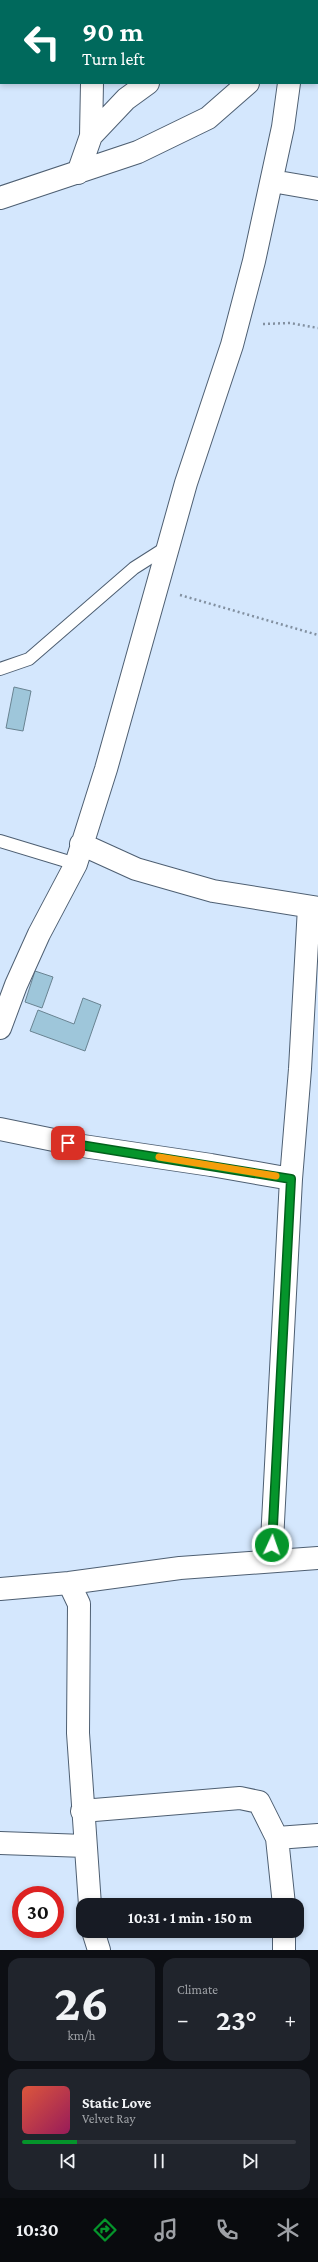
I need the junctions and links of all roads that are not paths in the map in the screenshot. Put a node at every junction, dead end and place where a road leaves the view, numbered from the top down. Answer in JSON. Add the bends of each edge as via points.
{"nodes":[{"id":1,"x":92,"y":84,"type":"edge"},
{"id":2,"x":147,"y":84,"type":"edge"},
{"id":3,"x":247,"y":84,"type":"edge"},
{"id":4,"x":289,"y":84,"type":"edge"},
{"id":5,"x":91,"y":136,"type":"junction"},
{"id":6,"x":78,"y":172,"type":"junction"},
{"id":7,"x":272,"y":181,"type":"junction"},
{"id":8,"x":318,"y":189,"type":"edge"},
{"id":9,"x":0,"y":198,"type":"edge"},
{"id":10,"x":167,"y":547,"type":"junction"},
{"id":11,"x":0,"y":669,"type":"edge"},
{"id":12,"x":0,"y":841,"type":"edge"},
{"id":13,"x":79,"y":854,"type":"junction"},
{"id":14,"x":313,"y":908,"type":"edge"},
{"id":15,"x":0,"y":1028,"type":"edge"},
{"id":16,"x":0,"y":1129,"type":"edge"},
{"id":17,"x":291,"y":1179,"type":"junction"},
{"id":18,"x":318,"y":1558,"type":"edge"},
{"id":19,"x":271,"y":1560,"type":"junction"},
{"id":20,"x":69,"y":1583,"type":"junction"},
{"id":21,"x":0,"y":1588,"type":"edge"},
{"id":22,"x":82,"y":1811,"type":"junction"},
{"id":23,"x":318,"y":1835,"type":"edge"},
{"id":24,"x":277,"y":1838,"type":"junction"},
{"id":25,"x":0,"y":1843,"type":"edge"},
{"id":26,"x":85,"y":1846,"type":"junction"},
{"id":27,"x":89,"y":1898,"type":"edge"},
{"id":28,"x":283,"y":1898,"type":"edge"},
{"id":29,"x":87,"y":1938,"type":"edge"},
{"id":30,"x":95,"y":1938,"type":"edge"},
{"id":31,"x":284,"y":1938,"type":"edge"},
{"id":32,"x":84,"y":1950,"type":"edge"},
{"id":33,"x":99,"y":1950,"type":"edge"},
{"id":34,"x":284,"y":1950,"type":"edge"}],
"edges":[{"from":1,"to":5,"type":"street"},
{"from":2,"to":5,"type":"street","via":[[126,99]]},
{"from":3,"to":6,"type":"street","via":[[208,118],[138,152]]},
{"from":4,"to":7,"type":"street"},
{"from":5,"to":6,"type":"street"},
{"from":6,"to":9,"type":"street"},
{"from":7,"to":8,"type":"street"},
{"from":7,"to":10,"type":"street","via":[[238,324]]},
{"from":10,"to":11,"type":"lane","via":[[134,568],[29,658]]},
{"from":10,"to":13,"type":"street","via":[[106,769]]},
{"from":12,"to":13,"type":"lane"},
{"from":13,"to":14,"type":"street","via":[[213,891]]},
{"from":13,"to":15,"type":"street","via":[[39,934]]},
{"from":14,"to":17,"type":"street"},
{"from":16,"to":17,"type":"street","via":[[83,1146]]},
{"from":17,"to":19,"type":"street"},
{"from":18,"to":19,"type":"street"},
{"from":19,"to":20,"type":"street","via":[[180,1568]]},
{"from":20,"to":21,"type":"street"},
{"from":20,"to":22,"type":"street","via":[[79,1604],[78,1733]]},
{"from":22,"to":24,"type":"street","via":[[248,1798],[259,1802]]},
{"from":22,"to":26,"type":"street"},
{"from":23,"to":24,"type":"street"},
{"from":24,"to":28,"type":"street"},
{"from":25,"to":26,"type":"street"},
{"from":26,"to":27,"type":"street"},
{"from":29,"to":32,"type":"street"},
{"from":30,"to":33,"type":"street"},
{"from":31,"to":34,"type":"street"}]}
